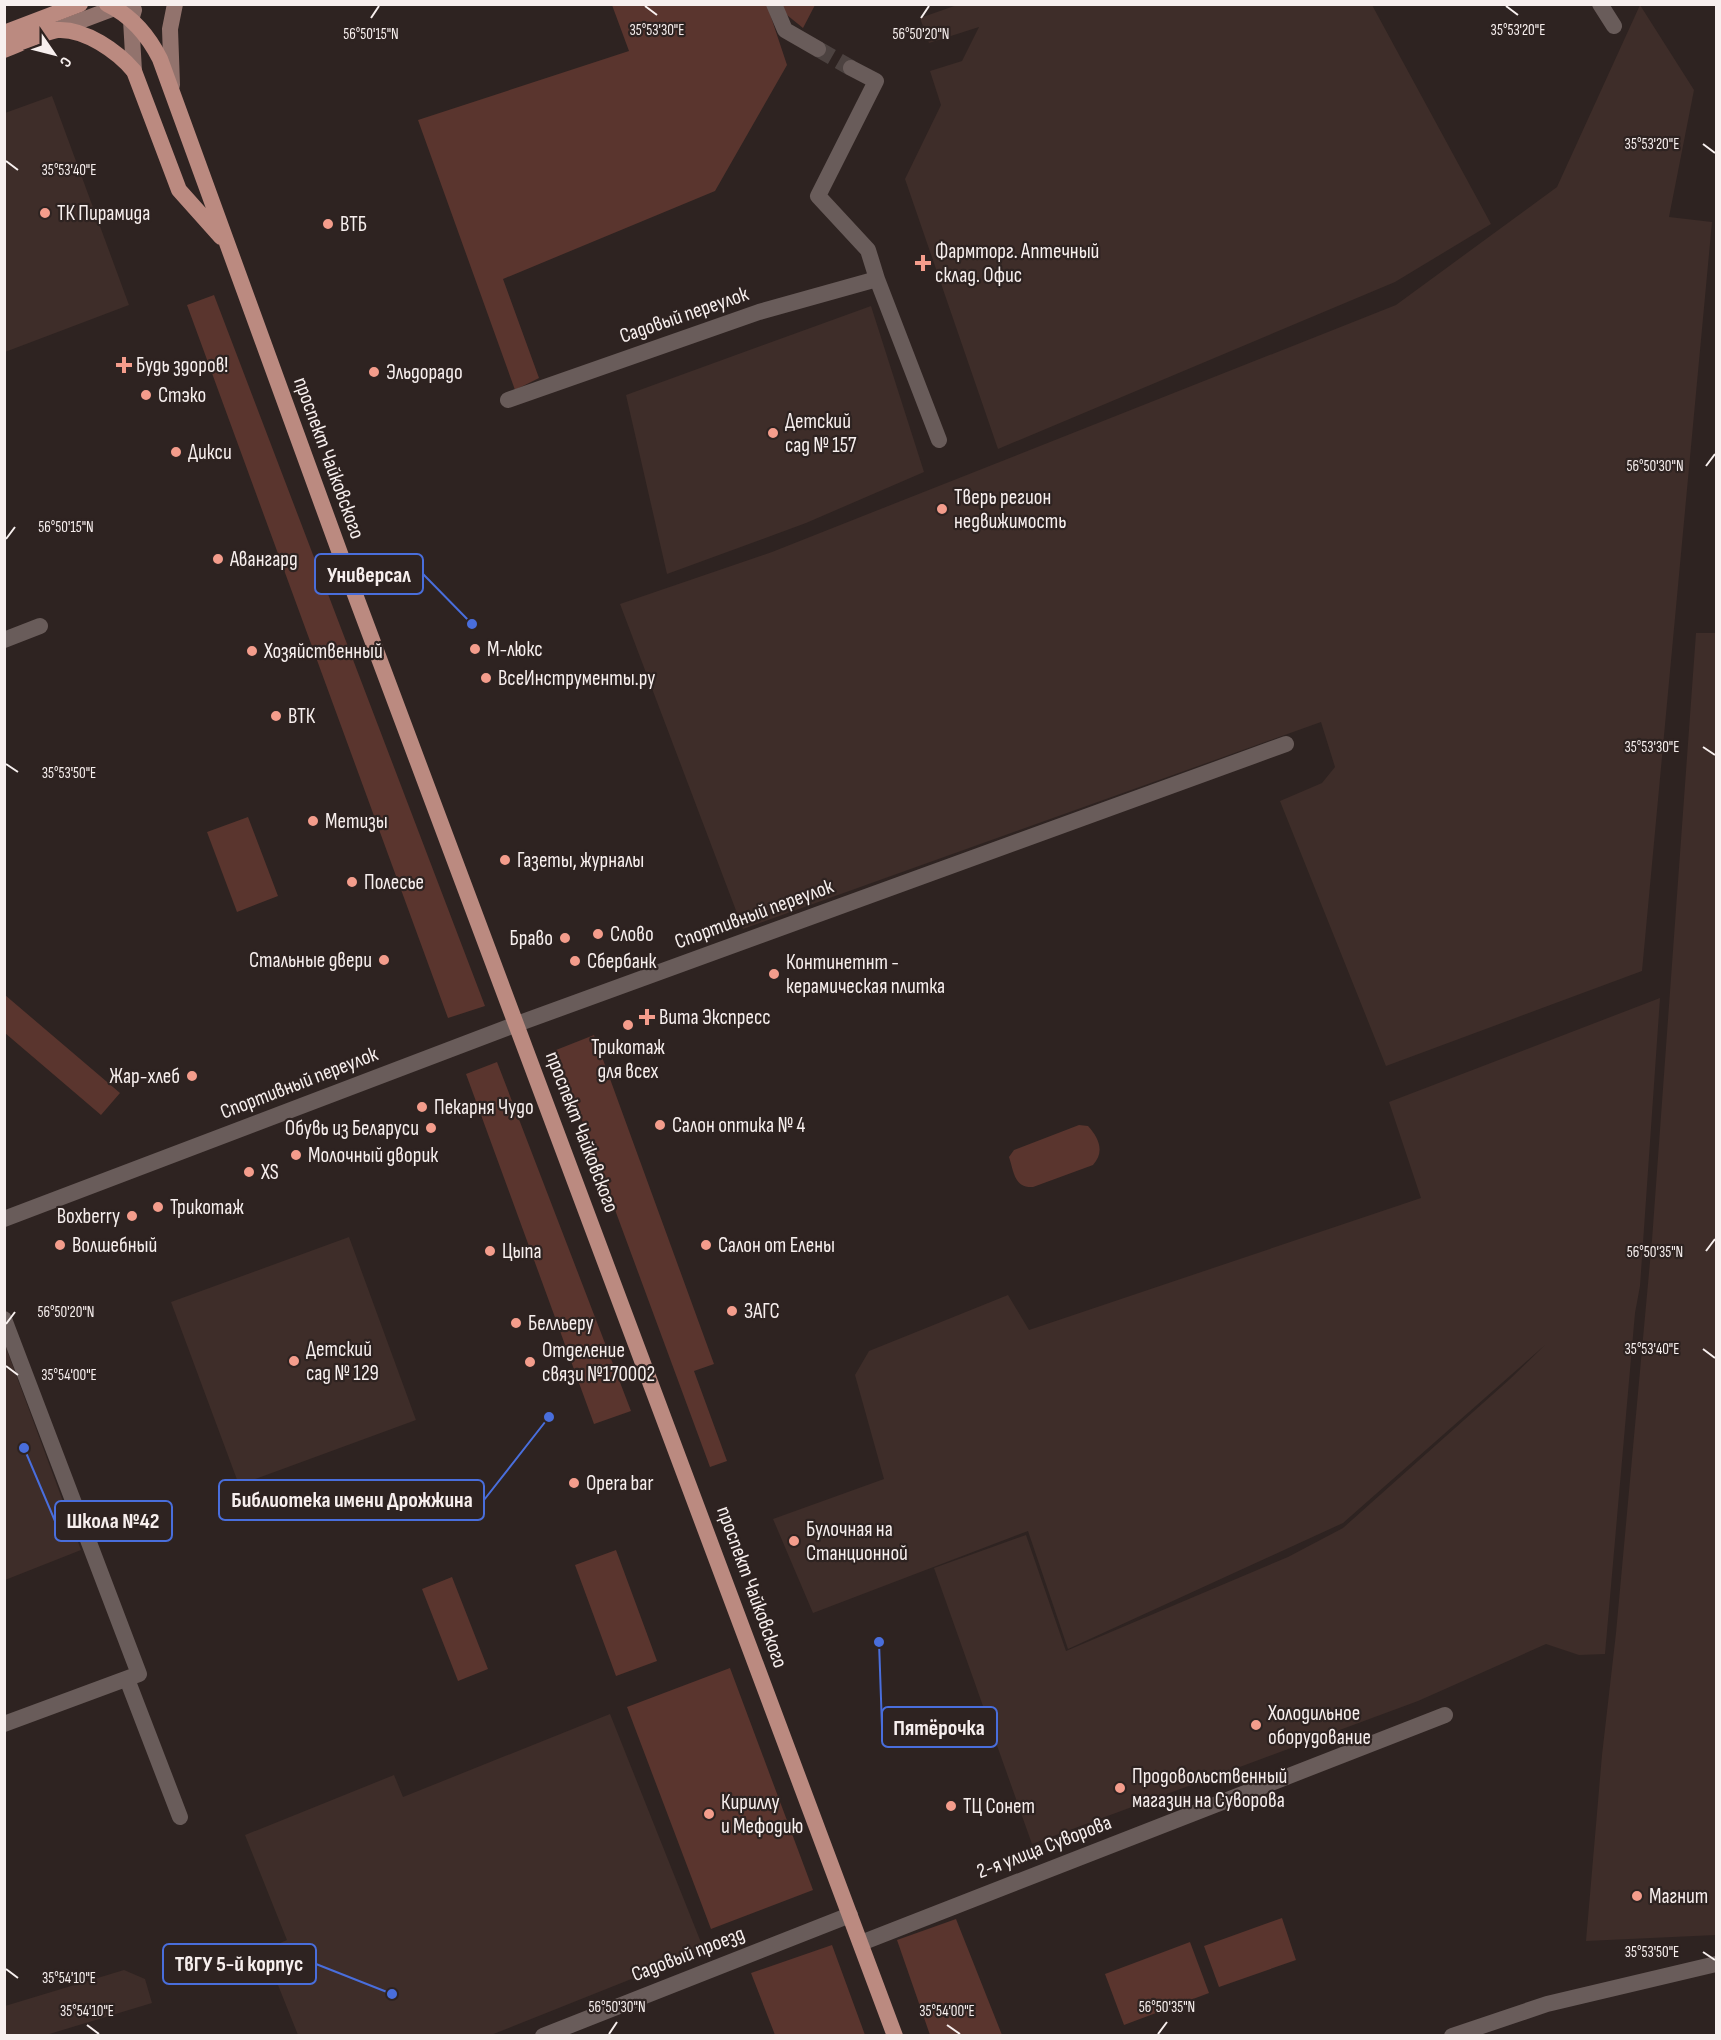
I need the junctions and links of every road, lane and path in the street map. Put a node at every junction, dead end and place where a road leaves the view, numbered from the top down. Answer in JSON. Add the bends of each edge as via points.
{"nodes":[{"id":1,"x":80,"y":4,"type":"edge"},
{"id":2,"x":175,"y":4,"type":"edge"},
{"id":3,"x":774,"y":4,"type":"edge"},
{"id":4,"x":1600,"y":4,"type":"edge"},
{"id":5,"x":123,"y":8,"type":"edge"},
{"id":6,"x":1614,"y":26,"type":"dead end"},
{"id":7,"x":56,"y":30,"type":"junction"},
{"id":8,"x":4,"y":33,"type":"edge"},
{"id":9,"x":818,"y":49,"type":"tunnel mouth"},
{"id":10,"x":4,"y":50,"type":"edge"},
{"id":11,"x":851,"y":68,"type":"tunnel mouth"},
{"id":12,"x":134,"y":72,"type":"junction"},
{"id":13,"x":173,"y":95,"type":"junction"},
{"id":14,"x":227,"y":244,"type":"junction"},
{"id":15,"x":877,"y":279,"type":"junction"},
{"id":16,"x":508,"y":400,"type":"dead end"},
{"id":17,"x":939,"y":440,"type":"dead end"},
{"id":18,"x":40,"y":626,"type":"dead end"},
{"id":19,"x":4,"y":640,"type":"edge"},
{"id":20,"x":1286,"y":744,"type":"dead end"},
{"id":21,"x":518,"y":1024,"type":"junction"},
{"id":22,"x":4,"y":1220,"type":"edge"},
{"id":23,"x":4,"y":1319,"type":"edge"},
{"id":24,"x":133,"y":1676,"type":"junction"},
{"id":25,"x":1445,"y":1715,"type":"dead end"},
{"id":26,"x":4,"y":1725,"type":"edge"},
{"id":27,"x":180,"y":1817,"type":"dead end"},
{"id":28,"x":850,"y":1915,"type":"junction"},
{"id":29,"x":861,"y":1943,"type":"junction"},
{"id":30,"x":1716,"y":1965,"type":"edge"},
{"id":31,"x":543,"y":2036,"type":"edge"},
{"id":32,"x":895,"y":2036,"type":"edge"},
{"id":33,"x":1452,"y":2036,"type":"edge"}],
"edges":[{"from":1,"to":8,"type":"main road"},
{"from":2,"to":13,"type":"main road","via":[[170,39]]},
{"from":3,"to":9,"type":"street","via":[[785,30]]},
{"from":4,"to":6,"type":"street"},
{"from":5,"to":7,"type":"main road"},
{"from":5,"to":12,"type":"main road"},
{"from":5,"to":13,"type":"main road","name":"проспект Чайковского","via":[[155,50]]},
{"from":7,"to":10,"type":"main road"},
{"from":7,"to":12,"type":"main road","name":"проспект Чайковского","via":[[100,42]]},
{"from":11,"to":15,"type":"street","via":[[876,81],[818,196],[868,250]]},
{"from":12,"to":14,"type":"main road","name":"проспект Чайковского","via":[[179,190]]},
{"from":13,"to":14,"type":"main road","name":"проспект Чайковского"},
{"from":14,"to":21,"type":"main road","name":"проспект Чайковского"},
{"from":15,"to":16,"type":"street","name":"Садовый переулок","via":[[759,312]]},
{"from":15,"to":17,"type":"street"},
{"from":18,"to":19,"type":"street"},
{"from":20,"to":21,"type":"street","name":"Спортивный переулок"},
{"from":21,"to":22,"type":"street","name":"Спортивный переулок"},
{"from":21,"to":28,"type":"main road","name":"проспект Чайковского"},
{"from":23,"to":24,"type":"street"},
{"from":24,"to":26,"type":"street"},
{"from":24,"to":27,"type":"street"},
{"from":25,"to":29,"type":"street","name":"2-я улица Суворова"},
{"from":28,"to":29,"type":"main road","name":"проспект Чайковского"},
{"from":28,"to":31,"type":"street","name":"Садовый проезд"},
{"from":29,"to":32,"type":"main road","name":"проспект Чайковского"},
{"from":30,"to":33,"type":"street","via":[[1547,2004]]}]}
